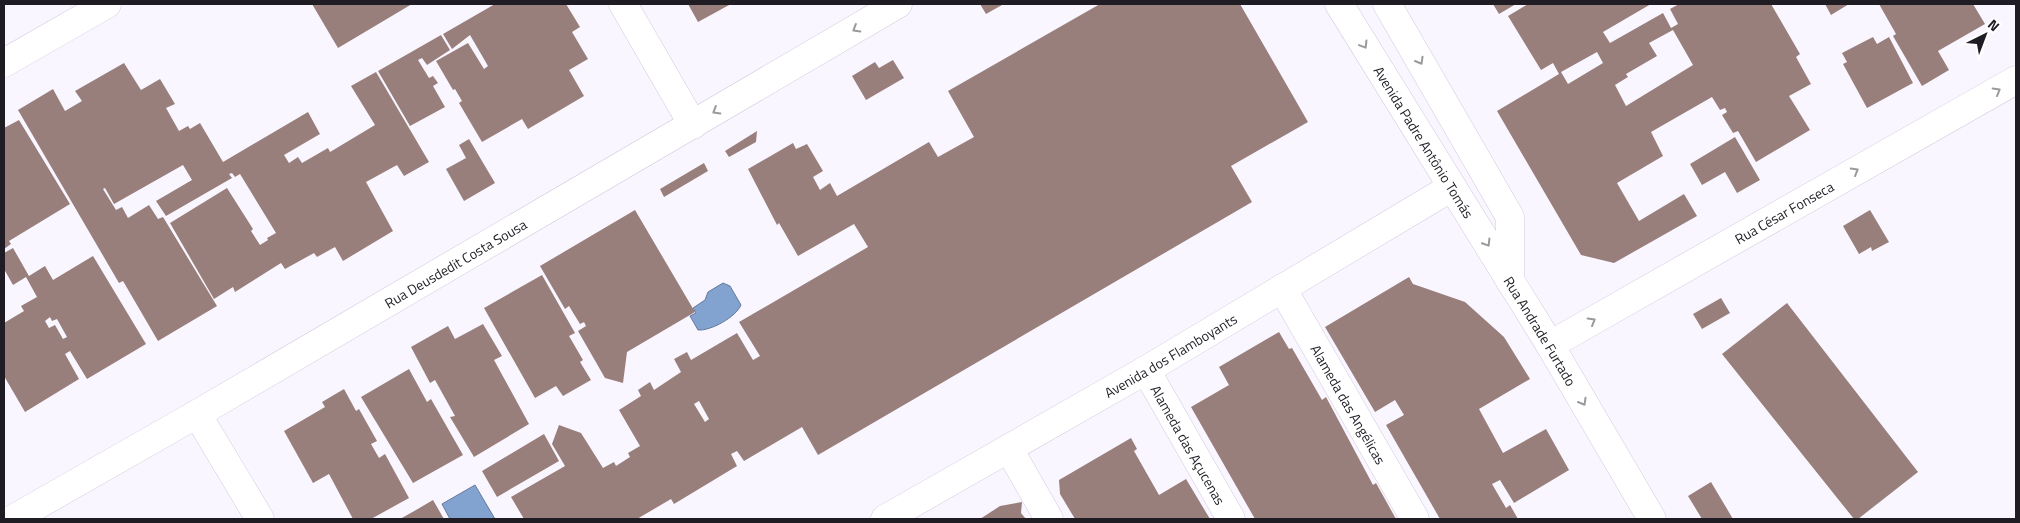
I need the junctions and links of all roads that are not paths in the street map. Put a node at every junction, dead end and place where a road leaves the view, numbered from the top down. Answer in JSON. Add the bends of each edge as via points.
{"nodes":[{"id":1,"x":107,"y":4,"type":"edge"},
{"id":2,"x":622,"y":4,"type":"edge"},
{"id":3,"x":898,"y":4,"type":"edge"},
{"id":4,"x":1339,"y":4,"type":"edge"},
{"id":5,"x":1387,"y":4,"type":"edge"},
{"id":6,"x":4,"y":63,"type":"edge"},
{"id":7,"x":2016,"y":80,"type":"edge"},
{"id":8,"x":693,"y":125,"type":"junction"},
{"id":9,"x":1452,"y":187,"type":"junction"},
{"id":10,"x":1510,"y":281,"type":"junction"},
{"id":11,"x":1282,"y":288,"type":"junction"},
{"id":12,"x":1550,"y":345,"type":"junction"},
{"id":13,"x":1146,"y":370,"type":"junction"},
{"id":14,"x":197,"y":414,"type":"junction"},
{"id":15,"x":1009,"y":449,"type":"junction"},
{"id":16,"x":13,"y":519,"type":"edge"},
{"id":17,"x":260,"y":519,"type":"edge"},
{"id":18,"x":885,"y":519,"type":"edge"},
{"id":19,"x":1049,"y":519,"type":"edge"},
{"id":20,"x":1231,"y":519,"type":"edge"},
{"id":21,"x":1415,"y":519,"type":"edge"},
{"id":22,"x":1652,"y":519,"type":"edge"}],
"edges":[{"from":1,"to":6,"type":"street"},
{"from":2,"to":8,"type":"street"},
{"from":3,"to":8,"type":"street","name":"Rua Deusdedit Costa Sousa","one_way":true},
{"from":4,"to":9,"type":"street","name":"Avenida Padre Antônio Tomás","one_way":true},
{"from":5,"to":10,"type":"street","name":"Rua Andrade Furtado","one_way":true,"via":[[1510,218]]},
{"from":12,"to":7,"type":"street","name":"Rua César Fonseca","one_way":true},
{"from":8,"to":14,"type":"street","name":"Rua Deusdedit Costa Sousa"},
{"from":9,"to":10,"type":"street","name":"Avenida Padre Antônio Tomás","one_way":true},
{"from":9,"to":11,"type":"street","name":"Avenida dos Flamboyants"},
{"from":10,"to":12,"type":"street","name":"Rua Andrade Furtado"},
{"from":11,"to":13,"type":"street","name":"Avenida dos Flamboyants"},
{"from":11,"to":21,"type":"street","name":"Alameda das Angélicas"},
{"from":12,"to":22,"type":"street","name":"Rua Andrade Furtado","one_way":true},
{"from":13,"to":15,"type":"street","name":"Avenida dos Flamboyants"},
{"from":13,"to":20,"type":"street","name":"Alameda das Açucenas"},
{"from":14,"to":16,"type":"street","name":"Rua Deusdedit Costa Sousa"},
{"from":14,"to":17,"type":"street"},
{"from":15,"to":18,"type":"street","name":"Avenida dos Flamboyants"},
{"from":15,"to":19,"type":"street"}]}
